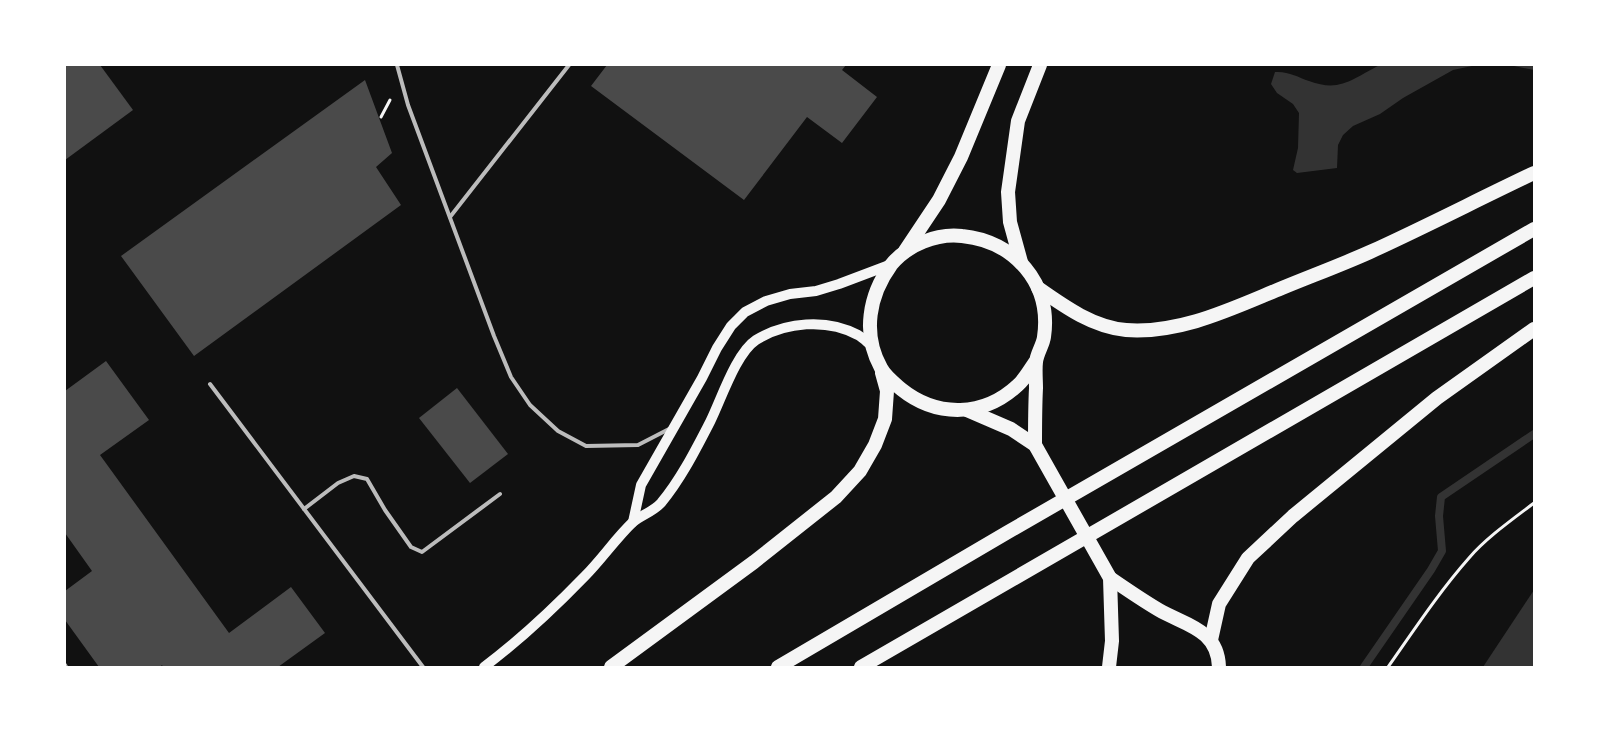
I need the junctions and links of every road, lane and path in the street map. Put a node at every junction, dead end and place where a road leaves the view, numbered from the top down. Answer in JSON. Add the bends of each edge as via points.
{"nodes":[{"id":1,"x":397,"y":65,"type":"edge"},
{"id":2,"x":402,"y":65,"type":"edge"},
{"id":3,"x":569,"y":65,"type":"edge"},
{"id":4,"x":999,"y":65,"type":"edge"},
{"id":5,"x":1040,"y":65,"type":"edge"},
{"id":6,"x":398,"y":70,"type":"junction"},
{"id":7,"x":1534,"y":173,"type":"edge"},
{"id":8,"x":450,"y":217,"type":"junction"},
{"id":9,"x":1534,"y":230,"type":"edge"},
{"id":10,"x":905,"y":252,"type":"junction"},
{"id":11,"x":1021,"y":262,"type":"junction"},
{"id":12,"x":892,"y":264,"type":"junction"},
{"id":13,"x":1534,"y":278,"type":"edge"},
{"id":14,"x":1038,"y":288,"type":"junction"},
{"id":15,"x":1534,"y":330,"type":"edge"},
{"id":16,"x":872,"y":346,"type":"junction"},
{"id":17,"x":1036,"y":361,"type":"junction"},
{"id":18,"x":881,"y":369,"type":"junction"},
{"id":19,"x":210,"y":384,"type":"dead end"},
{"id":20,"x":967,"y":410,"type":"junction"},
{"id":21,"x":674,"y":426,"type":"junction"},
{"id":22,"x":1034,"y":445,"type":"junction"},
{"id":23,"x":500,"y":494,"type":"dead end"},
{"id":24,"x":1534,"y":503,"type":"edge"},
{"id":25,"x":304,"y":509,"type":"junction"},
{"id":26,"x":634,"y":522,"type":"junction"},
{"id":27,"x":1110,"y":578,"type":"junction"},
{"id":28,"x":1211,"y":640,"type":"junction"},
{"id":29,"x":424,"y":667,"type":"edge"},
{"id":30,"x":484,"y":667,"type":"edge"},
{"id":31,"x":612,"y":667,"type":"edge"},
{"id":32,"x":778,"y":667,"type":"edge"},
{"id":33,"x":861,"y":667,"type":"edge"},
{"id":34,"x":1108,"y":667,"type":"edge"},
{"id":35,"x":1219,"y":667,"type":"edge"},
{"id":36,"x":1388,"y":667,"type":"edge"}],
"edges":[{"from":1,"to":6,"type":"lane"},
{"from":2,"to":6,"type":"lane"},
{"from":3,"to":8,"type":"lane"},
{"from":4,"to":10,"type":"highway","via":[[961,157]]},
{"from":5,"to":11,"type":"highway","via":[[1018,121],[1008,192],[1010,222]]},
{"from":6,"to":8,"type":"lane"},
{"from":7,"to":14,"type":"highway","via":[[1370,252],[1214,315],[1180,325],[1125,330],[1098,324]]},
{"from":8,"to":21,"type":"lane","via":[[511,376],[530,405],[558,431],[586,446],[638,445]]},
{"from":9,"to":32,"type":"highway"},
{"from":10,"to":11,"type":"highway","via":[[927,240],[952,235],[977,238],[1001,247]]},
{"from":10,"to":12,"type":"highway"},
{"from":11,"to":14,"type":"highway"},
{"from":12,"to":16,"type":"highway","via":[[876,289],[870,317]]},
{"from":12,"to":21,"type":"main road","via":[[840,284],[766,301],[745,312],[717,348]]},
{"from":13,"to":33,"type":"highway"},
{"from":14,"to":17,"type":"highway","via":[[1044,312],[1044,338]]},
{"from":15,"to":28,"type":"highway","via":[[1437,398],[1293,516],[1248,558],[1219,604]]},
{"from":16,"to":18,"type":"highway"},
{"from":16,"to":26,"type":"main road","via":[[858,335],[837,327],[812,324],[790,327],[755,341],[743,354],[683,470],[660,504]]},
{"from":17,"to":20,"type":"highway","via":[[1019,385],[995,402]]},
{"from":17,"to":22,"type":"highway"},
{"from":18,"to":20,"type":"highway","via":[[914,400],[940,409]]},
{"from":18,"to":31,"type":"highway","via":[[887,391],[885,419],[860,471],[836,498]]},
{"from":19,"to":25,"type":"lane"},
{"from":20,"to":22,"type":"highway","via":[[1011,429]]},
{"from":21,"to":26,"type":"main road","via":[[641,485]]},
{"from":22,"to":27,"type":"highway"},
{"from":23,"to":25,"type":"lane","via":[[422,552],[410,547],[367,479],[354,476],[338,483]]},
{"from":24,"to":36,"type":"path","via":[[1470,556]]},
{"from":25,"to":29,"type":"lane"},
{"from":26,"to":30,"type":"main road","via":[[586,575],[506,651]]},
{"from":27,"to":28,"type":"highway","via":[[1160,611],[1192,625]]},
{"from":27,"to":34,"type":"highway","via":[[1112,641]]},
{"from":28,"to":35,"type":"highway","via":[[1219,658]]}]}
